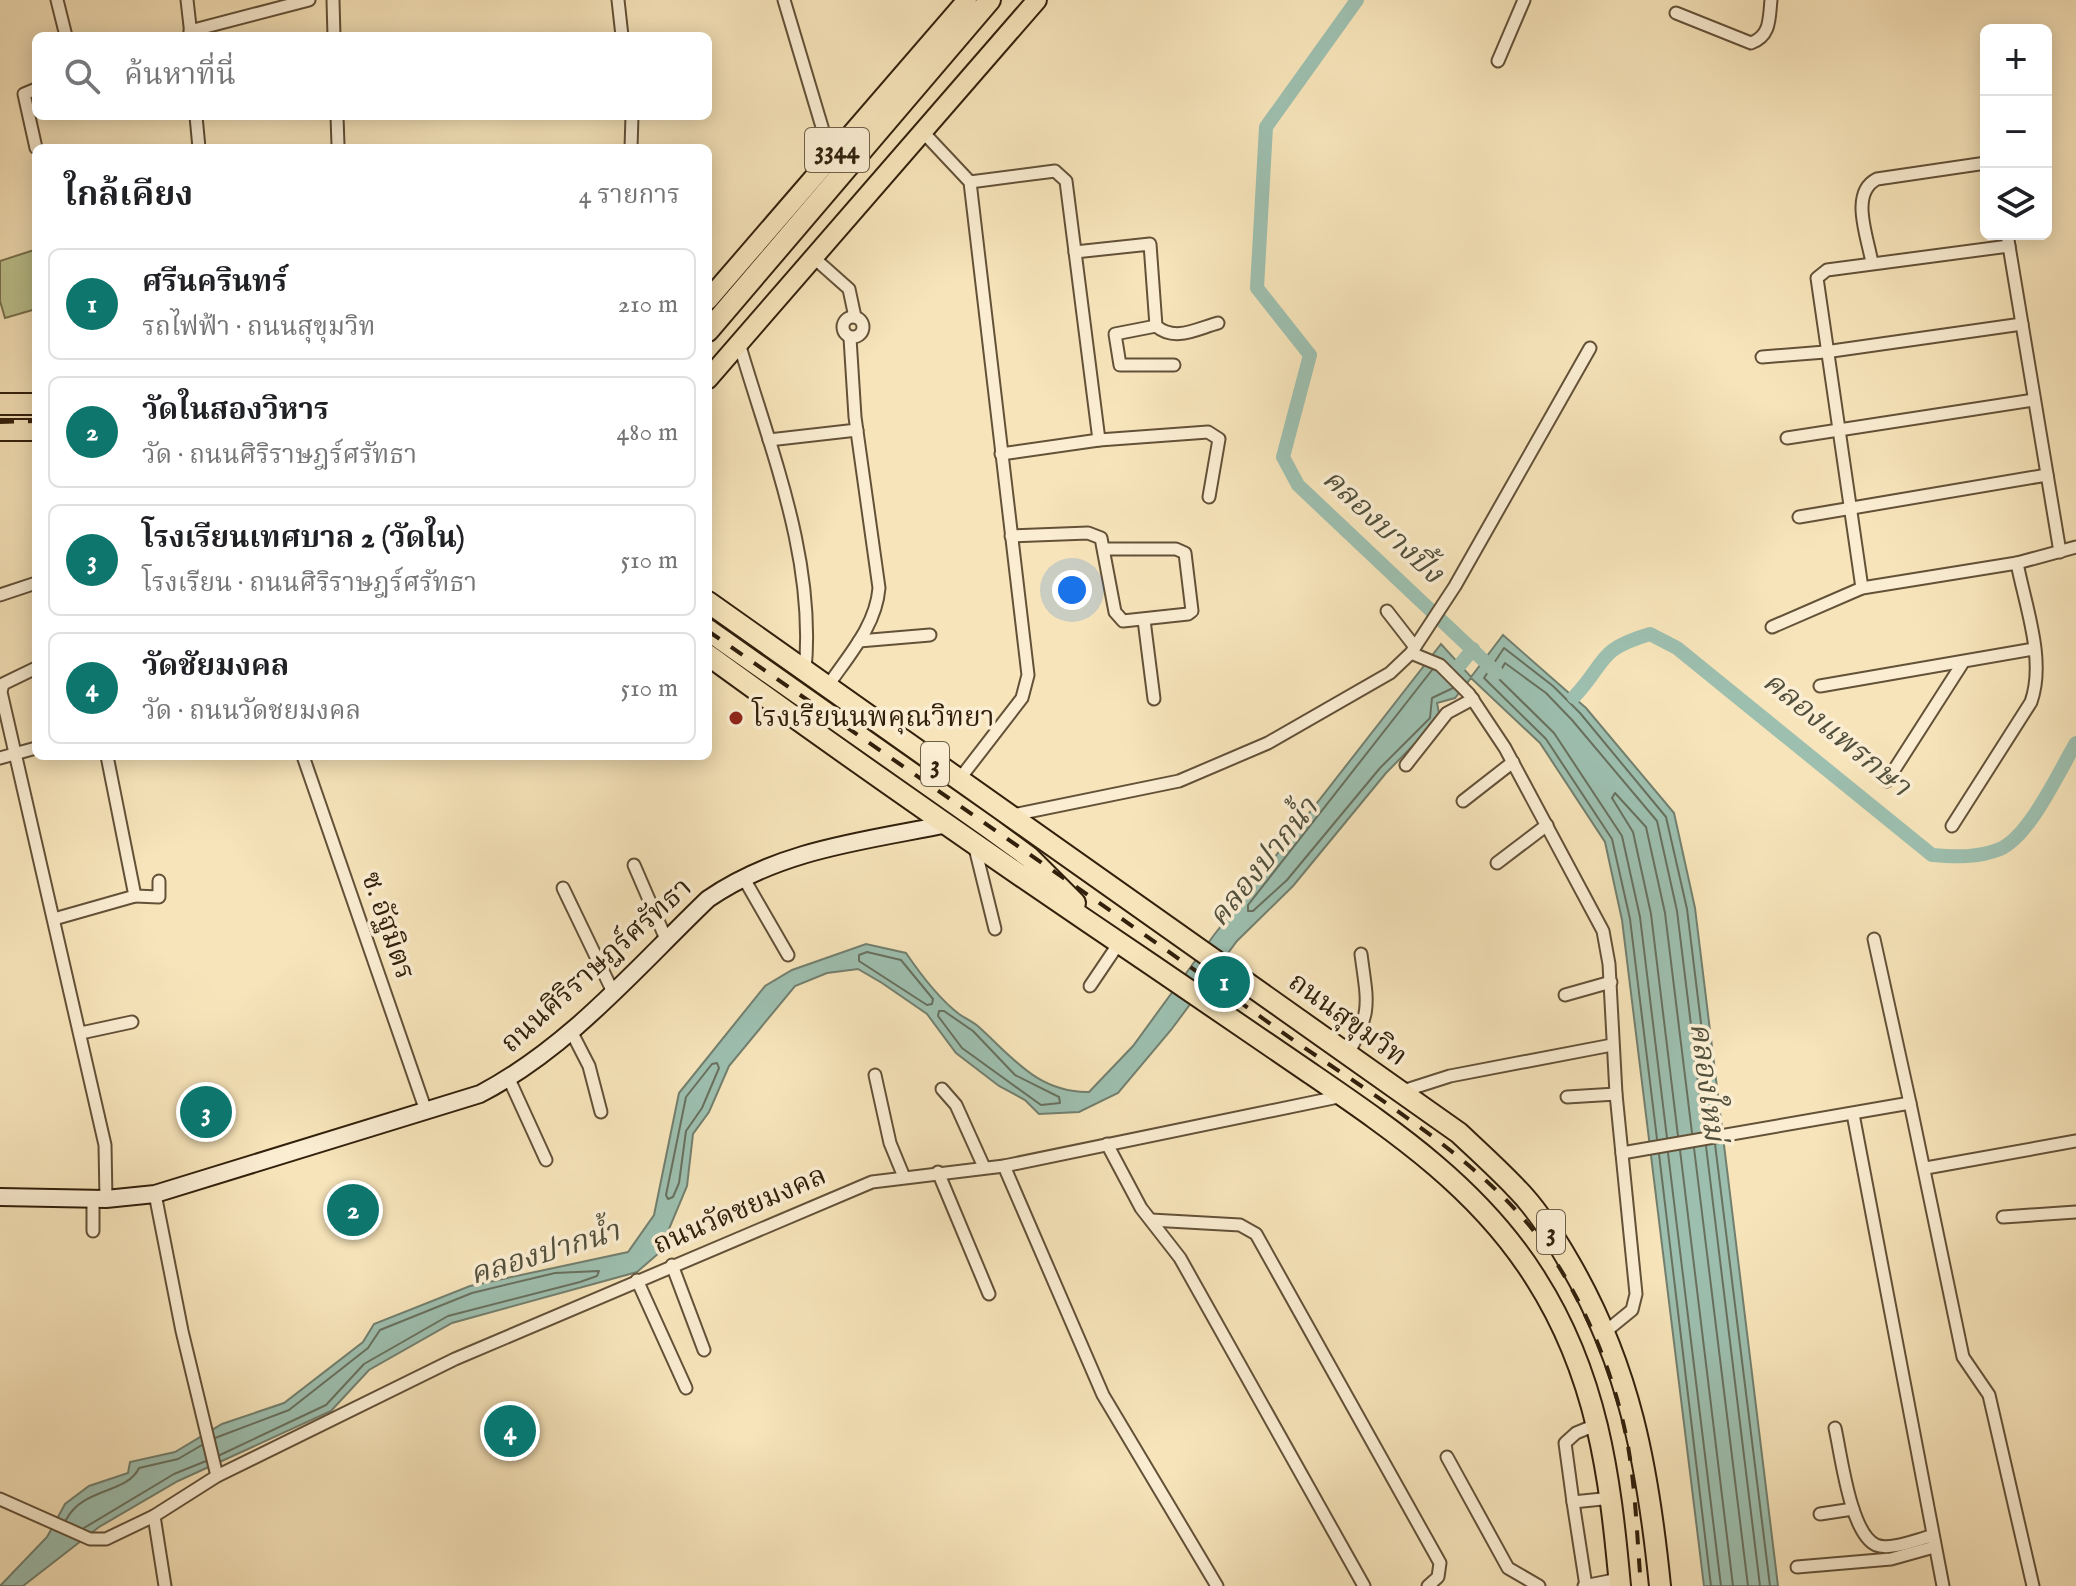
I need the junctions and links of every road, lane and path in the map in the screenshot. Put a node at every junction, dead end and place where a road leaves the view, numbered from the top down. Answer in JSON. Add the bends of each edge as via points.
{"nodes":[{"id":1,"x":57,"y":0,"type":"edge"},
{"id":2,"x":187,"y":0,"type":"edge"},
{"id":3,"x":309,"y":0,"type":"edge"},
{"id":4,"x":333,"y":0,"type":"edge"},
{"id":5,"x":618,"y":0,"type":"edge"},
{"id":6,"x":784,"y":0,"type":"edge"},
{"id":7,"x":967,"y":0,"type":"edge"},
{"id":8,"x":990,"y":0,"type":"edge"},
{"id":9,"x":1037,"y":0,"type":"edge"},
{"id":10,"x":1524,"y":0,"type":"edge"},
{"id":11,"x":1771,"y":0,"type":"edge"},
{"id":12,"x":1676,"y":13,"type":"dead end"},
{"id":13,"x":65,"y":32,"type":"edge"},
{"id":14,"x":191,"y":32,"type":"edge"},
{"id":15,"x":198,"y":32,"type":"edge"},
{"id":16,"x":334,"y":32,"type":"edge"},
{"id":17,"x":622,"y":32,"type":"edge"},
{"id":18,"x":1498,"y":61,"type":"dead end"},
{"id":19,"x":32,"y":91,"type":"edge"},
{"id":20,"x":196,"y":120,"type":"edge"},
{"id":21,"x":337,"y":120,"type":"edge"},
{"id":22,"x":632,"y":120,"type":"edge"},
{"id":23,"x":923,"y":132,"type":"junction"},
{"id":24,"x":35,"y":144,"type":"edge"},
{"id":25,"x":199,"y":144,"type":"edge"},
{"id":26,"x":338,"y":144,"type":"edge"},
{"id":27,"x":631,"y":144,"type":"edge"},
{"id":28,"x":831,"y":157,"type":"junction"},
{"id":29,"x":1980,"y":164,"type":"edge"},
{"id":30,"x":970,"y":182,"type":"junction"},
{"id":31,"x":2008,"y":240,"type":"edge"},
{"id":32,"x":1075,"y":252,"type":"junction"},
{"id":33,"x":814,"y":258,"type":"junction"},
{"id":34,"x":1872,"y":263,"type":"junction"},
{"id":35,"x":712,"y":295,"type":"edge"},
{"id":36,"x":1218,"y":323,"type":"dead end"},
{"id":37,"x":2022,"y":324,"type":"junction"},
{"id":38,"x":712,"y":326,"type":"edge"},
{"id":39,"x":1156,"y":326,"type":"junction"},
{"id":40,"x":739,"y":343,"type":"junction"},
{"id":41,"x":1590,"y":348,"type":"dead end"},
{"id":42,"x":1825,"y":352,"type":"junction"},
{"id":43,"x":1762,"y":357,"type":"dead end"},
{"id":44,"x":1174,"y":365,"type":"dead end"},
{"id":45,"x":712,"y":374,"type":"edge"},
{"id":46,"x":2034,"y":400,"type":"junction"},
{"id":47,"x":0,"y":404,"type":"edge"},
{"id":48,"x":32,"y":404,"type":"edge"},
{"id":49,"x":1839,"y":429,"type":"junction"},
{"id":50,"x":0,"y":430,"type":"edge"},
{"id":51,"x":32,"y":430,"type":"edge"},
{"id":52,"x":857,"y":430,"type":"junction"},
{"id":53,"x":1787,"y":438,"type":"dead end"},
{"id":54,"x":769,"y":440,"type":"junction"},
{"id":55,"x":1099,"y":440,"type":"junction"},
{"id":56,"x":1001,"y":454,"type":"junction"},
{"id":57,"x":2047,"y":475,"type":"junction"},
{"id":58,"x":1209,"y":497,"type":"dead end"},
{"id":59,"x":1850,"y":506,"type":"junction"},
{"id":60,"x":1799,"y":517,"type":"dead end"},
{"id":61,"x":1011,"y":536,"type":"junction"},
{"id":62,"x":2076,"y":547,"type":"edge"},
{"id":63,"x":1106,"y":549,"type":"junction"},
{"id":64,"x":2060,"y":552,"type":"junction"},
{"id":65,"x":2017,"y":563,"type":"junction"},
{"id":66,"x":32,"y":584,"type":"edge"},
{"id":67,"x":1862,"y":588,"type":"junction"},
{"id":68,"x":0,"y":595,"type":"edge"},
{"id":69,"x":712,"y":605,"type":"edge"},
{"id":70,"x":1387,"y":611,"type":"dead end"},
{"id":71,"x":1144,"y":620,"type":"junction"},
{"id":72,"x":1772,"y":627,"type":"dead end"},
{"id":73,"x":712,"y":633,"type":"edge"},
{"id":74,"x":930,"y":635,"type":"dead end"},
{"id":75,"x":859,"y":641,"type":"junction"},
{"id":76,"x":1416,"y":649,"type":"junction"},
{"id":77,"x":2034,"y":649,"type":"junction"},
{"id":78,"x":712,"y":658,"type":"edge"},
{"id":79,"x":1962,"y":664,"type":"junction"},
{"id":80,"x":32,"y":670,"type":"edge"},
{"id":81,"x":805,"y":671,"type":"junction"},
{"id":82,"x":1820,"y":686,"type":"dead end"},
{"id":83,"x":827,"y":687,"type":"junction"},
{"id":84,"x":1471,"y":696,"type":"junction"},
{"id":85,"x":1154,"y":699,"type":"dead end"},
{"id":86,"x":32,"y":749,"type":"edge"},
{"id":87,"x":17,"y":753,"type":"junction"},
{"id":88,"x":0,"y":758,"type":"edge"},
{"id":89,"x":108,"y":760,"type":"edge"},
{"id":90,"x":304,"y":760,"type":"edge"},
{"id":91,"x":1513,"y":762,"type":"junction"},
{"id":92,"x":1406,"y":765,"type":"dead end"},
{"id":93,"x":958,"y":781,"type":"junction"},
{"id":94,"x":1887,"y":781,"type":"dead end"},
{"id":95,"x":1463,"y":801,"type":"dead end"},
{"id":96,"x":1007,"y":816,"type":"junction"},
{"id":97,"x":948,"y":824,"type":"junction"},
{"id":98,"x":1547,"y":825,"type":"junction"},
{"id":99,"x":1952,"y":826,"type":"dead end"},
{"id":100,"x":974,"y":843,"type":"junction"},
{"id":101,"x":1497,"y":863,"type":"dead end"},
{"id":102,"x":634,"y":865,"type":"dead end"},
{"id":103,"x":743,"y":877,"type":"junction"},
{"id":104,"x":159,"y":881,"type":"dead end"},
{"id":105,"x":563,"y":888,"type":"dead end"},
{"id":106,"x":135,"y":896,"type":"junction"},
{"id":107,"x":54,"y":919,"type":"junction"},
{"id":108,"x":1096,"y":927,"type":"junction"},
{"id":109,"x":995,"y":929,"type":"dead end"},
{"id":110,"x":666,"y":939,"type":"junction"},
{"id":111,"x":1874,"y":939,"type":"dead end"},
{"id":112,"x":1119,"y":943,"type":"junction"},
{"id":113,"x":1361,"y":954,"type":"dead end"},
{"id":114,"x":788,"y":955,"type":"dead end"},
{"id":115,"x":1611,"y":982,"type":"junction"},
{"id":116,"x":1090,"y":986,"type":"dead end"},
{"id":117,"x":613,"y":992,"type":"junction"},
{"id":118,"x":1565,"y":995,"type":"dead end"},
{"id":119,"x":132,"y":1022,"type":"dead end"},
{"id":120,"x":571,"y":1031,"type":"junction"},
{"id":121,"x":81,"y":1033,"type":"junction"},
{"id":122,"x":1612,"y":1045,"type":"junction"},
{"id":123,"x":1347,"y":1055,"type":"junction"},
{"id":124,"x":875,"y":1075,"type":"dead end"},
{"id":125,"x":509,"y":1079,"type":"junction"},
{"id":126,"x":942,"y":1089,"type":"dead end"},
{"id":127,"x":1400,"y":1092,"type":"junction"},
{"id":128,"x":1616,"y":1094,"type":"junction"},
{"id":129,"x":1343,"y":1095,"type":"junction"},
{"id":130,"x":1567,"y":1097,"type":"dead end"},
{"id":131,"x":1910,"y":1103,"type":"junction"},
{"id":132,"x":426,"y":1111,"type":"junction"},
{"id":133,"x":601,"y":1112,"type":"dead end"},
{"id":134,"x":1853,"y":1114,"type":"junction"},
{"id":135,"x":2076,"y":1141,"type":"edge"},
{"id":136,"x":1107,"y":1144,"type":"junction"},
{"id":137,"x":1622,"y":1153,"type":"junction"},
{"id":138,"x":546,"y":1160,"type":"dead end"},
{"id":139,"x":1004,"y":1166,"type":"junction"},
{"id":140,"x":984,"y":1167,"type":"junction"},
{"id":141,"x":1926,"y":1168,"type":"junction"},
{"id":142,"x":938,"y":1172,"type":"junction"},
{"id":143,"x":904,"y":1177,"type":"junction"},
{"id":144,"x":155,"y":1194,"type":"junction"},
{"id":145,"x":0,"y":1197,"type":"edge"},
{"id":146,"x":99,"y":1199,"type":"junction"},
{"id":147,"x":2076,"y":1212,"type":"edge"},
{"id":148,"x":2003,"y":1217,"type":"dead end"},
{"id":149,"x":1151,"y":1220,"type":"junction"},
{"id":150,"x":93,"y":1231,"type":"dead end"},
{"id":151,"x":672,"y":1265,"type":"junction"},
{"id":152,"x":637,"y":1280,"type":"junction"},
{"id":153,"x":989,"y":1294,"type":"dead end"},
{"id":154,"x":1605,"y":1332,"type":"junction"},
{"id":155,"x":704,"y":1350,"type":"dead end"},
{"id":156,"x":686,"y":1388,"type":"dead end"},
{"id":157,"x":1599,"y":1424,"type":"junction"},
{"id":158,"x":1835,"y":1428,"type":"dead end"},
{"id":159,"x":1447,"y":1457,"type":"dead end"},
{"id":160,"x":216,"y":1472,"type":"junction"},
{"id":161,"x":1612,"y":1498,"type":"junction"},
{"id":162,"x":0,"y":1499,"type":"edge"},
{"id":163,"x":1573,"y":1502,"type":"junction"},
{"id":164,"x":1853,"y":1509,"type":"junction"},
{"id":165,"x":1820,"y":1514,"type":"dead end"},
{"id":166,"x":154,"y":1516,"type":"junction"},
{"id":167,"x":1933,"y":1541,"type":"junction"},
{"id":168,"x":1797,"y":1567,"type":"dead end"},
{"id":169,"x":1619,"y":1583,"type":"edge"},
{"id":170,"x":165,"y":1586,"type":"edge"},
{"id":171,"x":1217,"y":1586,"type":"edge"},
{"id":172,"x":1364,"y":1586,"type":"edge"},
{"id":173,"x":1428,"y":1586,"type":"edge"},
{"id":174,"x":1539,"y":1586,"type":"edge"},
{"id":175,"x":1585,"y":1586,"type":"edge"},
{"id":176,"x":1660,"y":1586,"type":"edge"},
{"id":177,"x":1943,"y":1586,"type":"edge"},
{"id":178,"x":2033,"y":1586,"type":"edge"}],
"edges":[{"from":1,"to":13,"type":"street"},
{"from":2,"to":14,"type":"street"},
{"from":3,"to":15,"type":"street"},
{"from":4,"to":16,"type":"street"},
{"from":5,"to":17,"type":"street"},
{"from":6,"to":28,"type":"street"},
{"from":7,"to":28,"type":"main road","number":"3344"},
{"from":8,"to":38,"type":"highway"},
{"from":9,"to":23,"type":"main road","number":"3344"},
{"from":10,"to":18,"type":"street"},
{"from":11,"to":12,"type":"street","via":[[1765,34],[1751,43]]},
{"from":19,"to":24,"type":"street","via":[[24,94]]},
{"from":20,"to":25,"type":"street"},
{"from":21,"to":26,"type":"street"},
{"from":22,"to":27,"type":"street"},
{"from":23,"to":30,"type":"street"},
{"from":23,"to":33,"type":"main road","number":"3344"},
{"from":28,"to":35,"type":"main road","number":"3344"},
{"from":29,"to":34,"type":"street","via":[[1868,183],[1861,196]]},
{"from":30,"to":32,"type":"street","via":[[1059,172],[1066,181]]},
{"from":30,"to":56,"type":"street"},
{"from":31,"to":34,"type":"street"},
{"from":31,"to":37,"type":"street"},
{"from":32,"to":39,"type":"street","via":[[1150,244]]},
{"from":32,"to":55,"type":"street"},
{"from":33,"to":40,"type":"main road","number":"3344"},
{"from":33,"to":52,"type":"street","via":[[849,289],[855,317],[863,324],[862,332],[850,338]]},
{"from":34,"to":42,"type":"street","via":[[1827,270],[1817,278]]},
{"from":36,"to":39,"type":"street","via":[[1178,335]]},
{"from":37,"to":42,"type":"street"},
{"from":37,"to":46,"type":"street"},
{"from":39,"to":44,"type":"street","via":[[1115,334],[1120,365]]},
{"from":40,"to":45,"type":"main road","number":"3344"},
{"from":40,"to":54,"type":"street"},
{"from":41,"to":76,"type":"street"},
{"from":42,"to":43,"type":"street"},
{"from":42,"to":49,"type":"street"},
{"from":46,"to":49,"type":"street"},
{"from":46,"to":57,"type":"street"},
{"from":47,"to":48,"type":"highway"},
{"from":49,"to":53,"type":"street"},
{"from":49,"to":59,"type":"street"},
{"from":50,"to":51,"type":"highway"},
{"from":52,"to":54,"type":"street"},
{"from":52,"to":75,"type":"street","via":[[879,588],[877,608]]},
{"from":54,"to":81,"type":"street","via":[[804,583]]},
{"from":55,"to":56,"type":"street"},
{"from":55,"to":58,"type":"street","via":[[1197,431],[1215,435],[1219,449]]},
{"from":56,"to":61,"type":"street"},
{"from":57,"to":59,"type":"street"},
{"from":57,"to":64,"type":"street"},
{"from":59,"to":60,"type":"street"},
{"from":59,"to":67,"type":"street"},
{"from":61,"to":63,"type":"street","via":[[1088,533],[1101,538]]},
{"from":61,"to":93,"type":"street","via":[[1026,687]]},
{"from":62,"to":64,"type":"street"},
{"from":63,"to":71,"type":"street","via":[[1117,618]]},
{"from":63,"to":71,"type":"street","via":[[1185,553],[1192,611]]},
{"from":64,"to":65,"type":"street"},
{"from":65,"to":67,"type":"street"},
{"from":65,"to":77,"type":"street"},
{"from":66,"to":68,"type":"street"},
{"from":67,"to":72,"type":"street"},
{"from":69,"to":81,"type":"highway","name":"ถนนสุขุมวิท","number":"3"},
{"from":70,"to":76,"type":"street"},
{"from":71,"to":85,"type":"street"},
{"from":73,"to":108,"type":"highway","via":[[988,827],[1049,875]]},
{"from":74,"to":75,"type":"street"},
{"from":75,"to":83,"type":"street"},
{"from":76,"to":84,"type":"street"},
{"from":76,"to":96,"type":"street","via":[[1375,685],[1268,743],[1179,781]]},
{"from":77,"to":79,"type":"street"},
{"from":77,"to":99,"type":"street","via":[[2037,676],[2031,702]]},
{"from":78,"to":97,"type":"highway","number":"3"},
{"from":79,"to":82,"type":"street"},
{"from":79,"to":94,"type":"street"},
{"from":80,"to":87,"type":"street","via":[[3,684],[1,692]]},
{"from":81,"to":83,"type":"highway","name":"ถนนสุขุมวิท","number":"3"},
{"from":83,"to":93,"type":"highway","name":"ถนนสุขุมวิท","number":"3"},
{"from":84,"to":91,"type":"street"},
{"from":84,"to":92,"type":"street","via":[[1447,713]]},
{"from":86,"to":87,"type":"street"},
{"from":87,"to":88,"type":"street"},
{"from":87,"to":107,"type":"street"},
{"from":89,"to":106,"type":"street"},
{"from":90,"to":132,"type":"street","name":"ซ. อัฐมิตร"},
{"from":91,"to":95,"type":"street"},
{"from":91,"to":98,"type":"street"},
{"from":93,"to":96,"type":"highway","name":"ถนนสุขุมวิท","number":"3"},
{"from":96,"to":123,"type":"highway","name":"ถนนสุขุมวิท","number":"3"},
{"from":97,"to":100,"type":"highway","number":"3"},
{"from":97,"to":103,"type":"street","name":"ถนนศิริราษฎร์ศรัทธา","via":[[810,852]]},
{"from":98,"to":101,"type":"street"},
{"from":98,"to":115,"type":"street","via":[[1603,931]]},
{"from":100,"to":108,"type":"highway","number":"3"},
{"from":100,"to":109,"type":"street"},
{"from":102,"to":110,"type":"street"},
{"from":103,"to":110,"type":"street","name":"ถนนศิริราษฎร์ศรัทธา","via":[[708,899]]},
{"from":103,"to":114,"type":"street"},
{"from":104,"to":106,"type":"street","via":[[159,897]]},
{"from":105,"to":117,"type":"street"},
{"from":106,"to":107,"type":"street"},
{"from":107,"to":121,"type":"street"},
{"from":108,"to":112,"type":"highway","number":"3"},
{"from":110,"to":117,"type":"street","name":"ถนนศิริราษฎร์ศรัทธา"},
{"from":111,"to":131,"type":"street"},
{"from":112,"to":116,"type":"street"},
{"from":112,"to":129,"type":"highway","number":"3"},
{"from":113,"to":123,"type":"street","via":[[1368,1010]]},
{"from":115,"to":118,"type":"street"},
{"from":115,"to":122,"type":"street"},
{"from":117,"to":120,"type":"street","name":"ถนนศิริราษฎร์ศรัทธา"},
{"from":119,"to":121,"type":"street"},
{"from":120,"to":125,"type":"street","name":"ถนนศิริราษฎร์ศรัทธา"},
{"from":120,"to":133,"type":"street","via":[[589,1066]]},
{"from":121,"to":146,"type":"street","via":[[105,1145]]},
{"from":122,"to":127,"type":"street","via":[[1462,1073]]},
{"from":122,"to":128,"type":"street"},
{"from":123,"to":127,"type":"highway","name":"ถนนสุขุมวิท","number":"3"},
{"from":124,"to":143,"type":"street","via":[[890,1143]]},
{"from":125,"to":132,"type":"street","name":"ถนนศิริราษฎร์ศรัทธา"},
{"from":125,"to":138,"type":"street"},
{"from":126,"to":140,"type":"street","via":[[956,1105]]},
{"from":127,"to":154,"type":"highway","name":"ถนนสุขุมวิท","number":"3","via":[[1459,1133],[1518,1189],[1551,1232]]},
{"from":128,"to":130,"type":"street"},
{"from":128,"to":137,"type":"street"},
{"from":129,"to":136,"type":"street","name":"ถนนวัดชยมงคล"},
{"from":129,"to":157,"type":"highway","number":"3","via":[[1437,1164],[1507,1237],[1561,1326]]},
{"from":131,"to":134,"type":"street"},
{"from":131,"to":141,"type":"street"},
{"from":132,"to":144,"type":"street","name":"ถนนศิริราษฎร์ศรัทธา"},
{"from":134,"to":137,"type":"street"},
{"from":134,"to":167,"type":"street"},
{"from":135,"to":141,"type":"street"},
{"from":136,"to":139,"type":"street","name":"ถนนวัดชยมงคล"},
{"from":136,"to":149,"type":"street"},
{"from":137,"to":154,"type":"street","via":[[1636,1303]]},
{"from":139,"to":140,"type":"street","name":"ถนนวัดชยมงคล"},
{"from":139,"to":171,"type":"street","via":[[1103,1395]]},
{"from":140,"to":142,"type":"street","name":"ถนนวัดชยมงคล"},
{"from":141,"to":178,"type":"street","via":[[1963,1357],[1989,1395]]},
{"from":142,"to":143,"type":"street","name":"ถนนวัดชยมงคล"},
{"from":142,"to":153,"type":"street"},
{"from":143,"to":151,"type":"street","name":"ถนนวัดชยมงคล","via":[[854,1189]]},
{"from":144,"to":146,"type":"street","name":"ถนนศิริราษฎร์ศรัทธา"},
{"from":144,"to":160,"type":"street"},
{"from":145,"to":146,"type":"street","name":"ถนนศิริราษฎร์ศรัทธา"},
{"from":146,"to":150,"type":"street"},
{"from":147,"to":148,"type":"street"},
{"from":149,"to":172,"type":"street","via":[[1180,1258]]},
{"from":149,"to":173,"type":"street","via":[[1240,1225],[1256,1234],[1440,1563],[1438,1577]]},
{"from":151,"to":152,"type":"street","name":"ถนนวัดชยมงคล"},
{"from":151,"to":155,"type":"street"},
{"from":152,"to":156,"type":"street"},
{"from":152,"to":160,"type":"street","name":"ถนนวัดชยมงคล"},
{"from":154,"to":176,"type":"highway","name":"ถนนสุขุมวิท","number":"3","via":[[1646,1465]]},
{"from":157,"to":161,"type":"highway","number":"3"},
{"from":157,"to":163,"type":"street","via":[[1565,1443]]},
{"from":158,"to":164,"type":"street"},
{"from":159,"to":174,"type":"street","via":[[1508,1568]]},
{"from":160,"to":166,"type":"street","name":"ถนนวัดชยมงคล"},
{"from":161,"to":163,"type":"street"},
{"from":161,"to":169,"type":"highway","number":"3"},
{"from":162,"to":166,"type":"street","name":"ถนนวัดชยมงคล","via":[[90,1539],[106,1539]]},
{"from":163,"to":175,"type":"street"},
{"from":164,"to":165,"type":"street"},
{"from":164,"to":167,"type":"street","via":[[1877,1545]]},
{"from":166,"to":170,"type":"street"},
{"from":167,"to":168,"type":"street","via":[[1891,1559]]},
{"from":167,"to":177,"type":"street"},
{"from":169,"to":175,"type":"street"}]}
